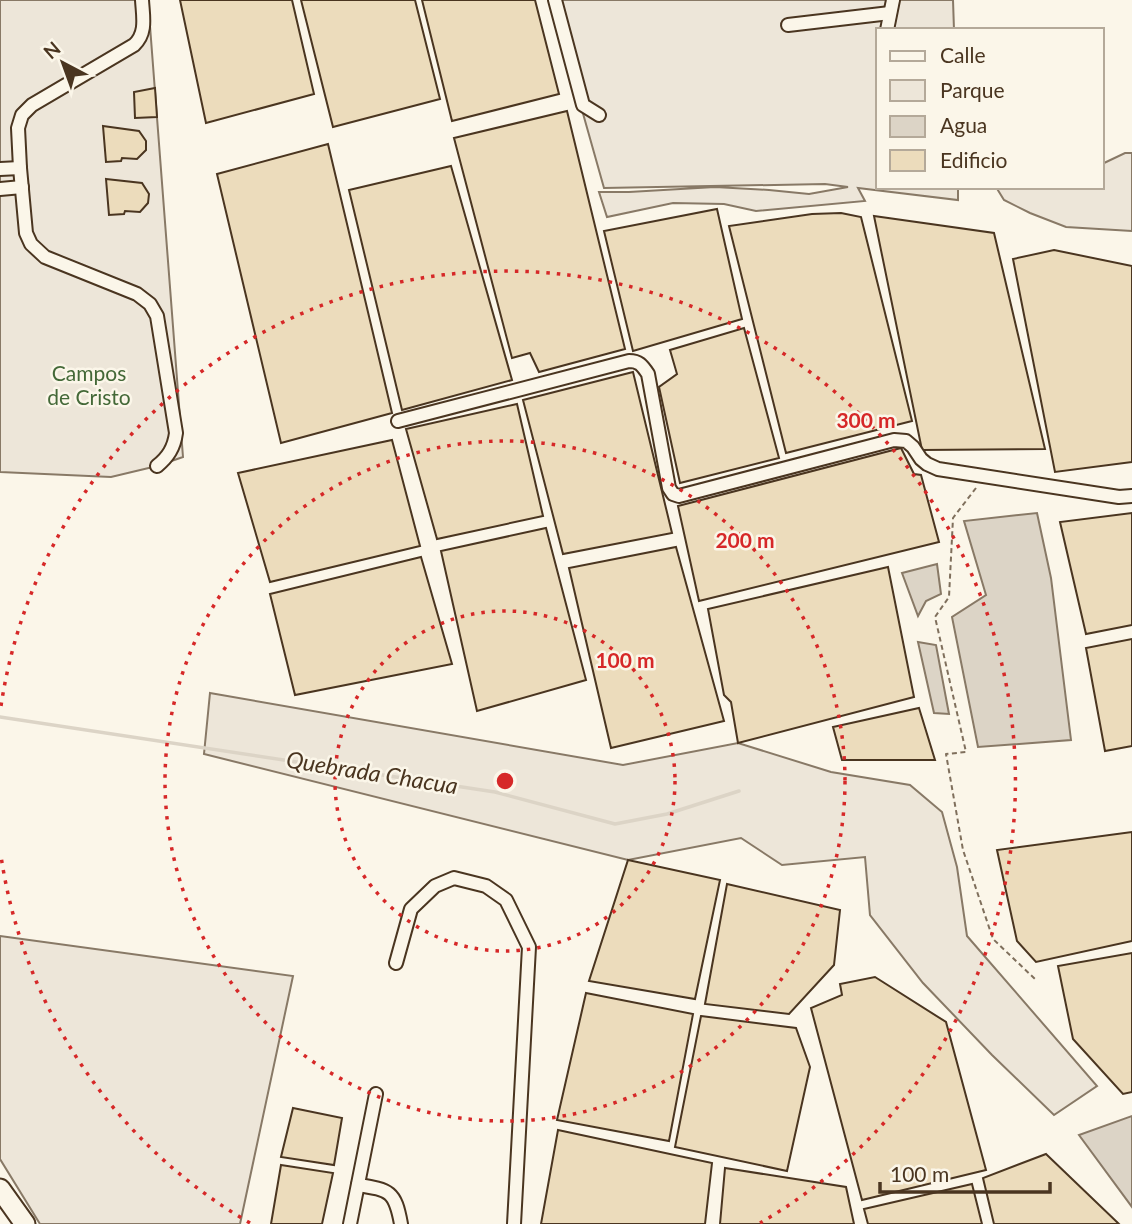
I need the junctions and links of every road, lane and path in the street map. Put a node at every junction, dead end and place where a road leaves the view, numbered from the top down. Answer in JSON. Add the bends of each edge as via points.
{"nodes":[{"id":1,"x":142,"y":0,"type":"edge"},
{"id":2,"x":555,"y":0,"type":"edge"},
{"id":3,"x":891,"y":6,"type":"edge"},
{"id":4,"x":788,"y":25,"type":"dead end"},
{"id":5,"x":887,"y":28,"type":"edge"},
{"id":6,"x":599,"y":115,"type":"dead end"},
{"id":7,"x":20,"y":168,"type":"junction"},
{"id":8,"x":0,"y":169,"type":"edge"},
{"id":9,"x":22,"y":187,"type":"junction"},
{"id":10,"x":0,"y":189,"type":"edge"},
{"id":11,"x":398,"y":421,"type":"dead end"},
{"id":12,"x":156,"y":466,"type":"dead end"},
{"id":13,"x":986,"y":475,"type":"junction"},
{"id":14,"x":1132,"y":496,"type":"edge"},
{"id":15,"x":396,"y":963,"type":"dead end"},
{"id":16,"x":1035,"y":979,"type":"dead end"},
{"id":17,"x":376,"y":1094,"type":"dead end"},
{"id":18,"x":358,"y":1185,"type":"junction"},
{"id":19,"x":0,"y":1189,"type":"edge"},
{"id":20,"x":25,"y":1224,"type":"edge"},
{"id":21,"x":350,"y":1224,"type":"edge"},
{"id":22,"x":401,"y":1224,"type":"edge"},
{"id":23,"x":514,"y":1224,"type":"edge"}],
"edges":[{"from":1,"to":7,"type":"street","via":[[143,32],[134,45],[26,109],[18,128]]},
{"from":2,"to":6,"type":"street","via":[[583,105]]},
{"from":3,"to":4,"type":"street"},
{"from":3,"to":5,"type":"street"},
{"from":7,"to":8,"type":"street"},
{"from":7,"to":9,"type":"street"},
{"from":9,"to":10,"type":"street"},
{"from":9,"to":12,"type":"street","via":[[26,233],[35,249],[137,294],[157,316],[176,433],[168,456]]},
{"from":11,"to":13,"type":"street","via":[[629,360],[643,365],[648,374],[669,488],[679,496],[894,440],[906,441],[921,459],[938,469]]},
{"from":13,"to":14,"type":"street"},
{"from":13,"to":16,"type":"path","via":[[953,518],[949,597],[935,617],[965,752],[946,754],[963,850],[993,939]]},
{"from":15,"to":23,"type":"street","via":[[411,909],[435,886],[454,878],[486,886],[506,901],[529,947]]},
{"from":17,"to":18,"type":"street"},
{"from":18,"to":21,"type":"street"},
{"from":18,"to":22,"type":"street","via":[[385,1190],[397,1203]]},
{"from":19,"to":20,"type":"highway"}]}
